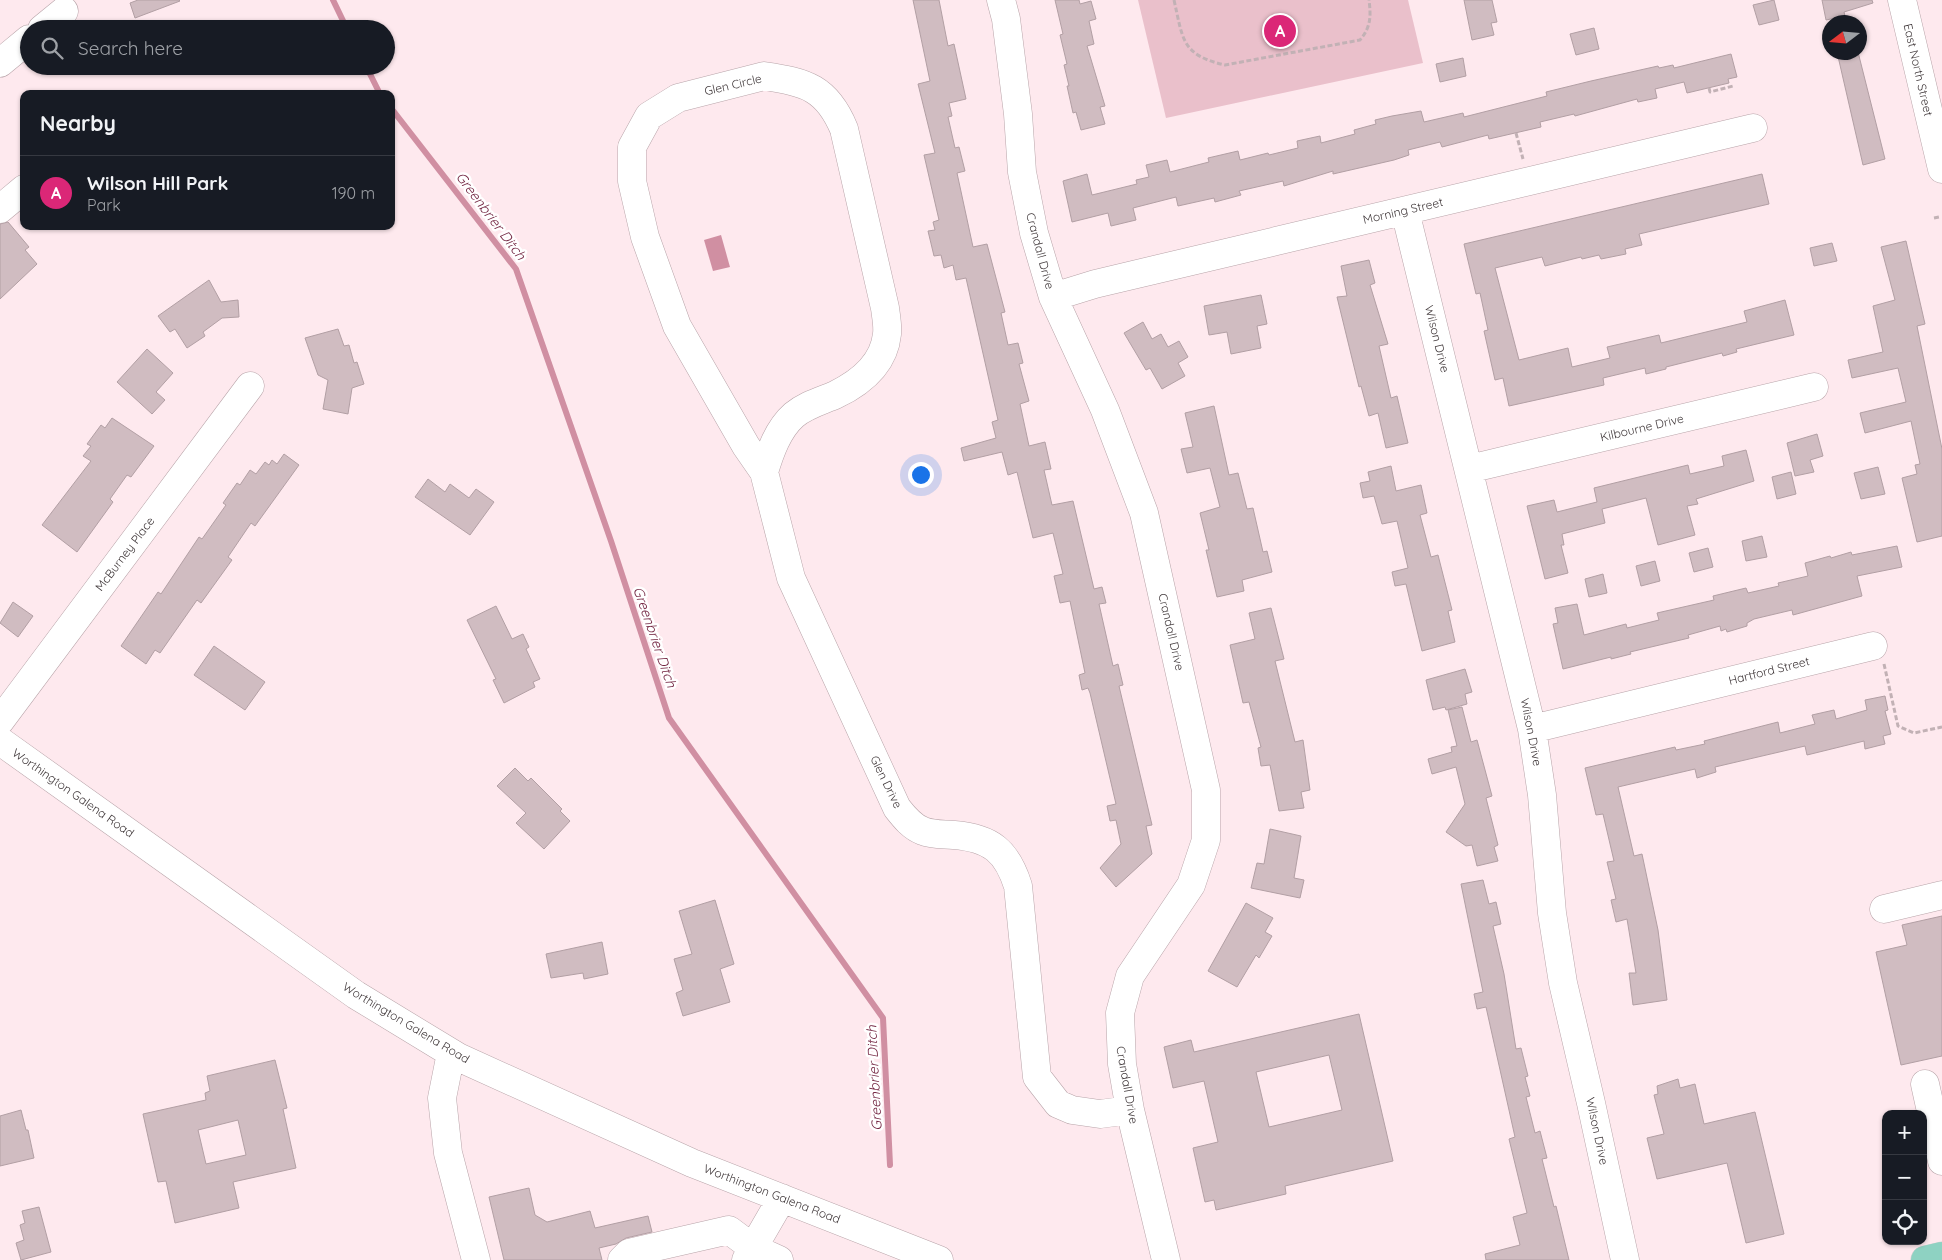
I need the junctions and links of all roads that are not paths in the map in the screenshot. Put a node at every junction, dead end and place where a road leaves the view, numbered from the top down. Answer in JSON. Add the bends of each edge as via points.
{"nodes":[{"id":1,"x":1001,"y":0,"type":"edge"},
{"id":2,"x":1902,"y":0,"type":"edge"},
{"id":3,"x":64,"y":11,"type":"dead end"},
{"id":4,"x":53,"y":20,"type":"edge"},
{"id":5,"x":20,"y":46,"type":"edge"},
{"id":6,"x":0,"y":62,"type":"edge"},
{"id":7,"x":1753,"y":128,"type":"dead end"},
{"id":8,"x":1942,"y":169,"type":"edge"},
{"id":9,"x":20,"y":192,"type":"edge"},
{"id":10,"x":0,"y":209,"type":"edge"},
{"id":11,"x":1405,"y":211,"type":"junction"},
{"id":12,"x":1053,"y":297,"type":"junction"},
{"id":13,"x":250,"y":386,"type":"dead end"},
{"id":14,"x":1814,"y":387,"type":"dead end"},
{"id":15,"x":1470,"y":469,"type":"junction"},
{"id":16,"x":764,"y":472,"type":"junction"},
{"id":17,"x":1873,"y":646,"type":"road end"},
{"id":18,"x":0,"y":722,"type":"edge"},
{"id":19,"x":1532,"y":729,"type":"junction"},
{"id":20,"x":0,"y":741,"type":"edge"},
{"id":21,"x":1942,"y":895,"type":"edge"},
{"id":22,"x":1884,"y":909,"type":"dead end"},
{"id":23,"x":450,"y":1053,"type":"junction"},
{"id":24,"x":1925,"y":1084,"type":"dead end"},
{"id":25,"x":1130,"y":1110,"type":"junction"},
{"id":26,"x":1942,"y":1161,"type":"edge"},
{"id":27,"x":782,"y":1198,"type":"junction"},
{"id":28,"x":749,"y":1254,"type":"edge"},
{"id":29,"x":1942,"y":1256,"type":"edge"},
{"id":30,"x":476,"y":1260,"type":"edge"},
{"id":31,"x":622,"y":1260,"type":"edge"},
{"id":32,"x":779,"y":1260,"type":"edge"},
{"id":33,"x":936,"y":1260,"type":"edge"},
{"id":34,"x":1166,"y":1260,"type":"edge"},
{"id":35,"x":1625,"y":1260,"type":"edge"},
{"id":36,"x":1925,"y":1260,"type":"edge"}],
"edges":[{"from":1,"to":12,"type":"street","name":"Crandall Drive","via":[[1018,114],[1022,172],[1034,233]]},
{"from":2,"to":8,"type":"street","name":"East North Street"},
{"from":3,"to":4,"type":"street"},
{"from":5,"to":6,"type":"street"},
{"from":7,"to":11,"type":"street","name":"Morning Street"},
{"from":9,"to":10,"type":"street"},
{"from":11,"to":12,"type":"street","name":"Morning Street","via":[[1095,284]]},
{"from":11,"to":15,"type":"street","name":"Wilson Drive"},
{"from":12,"to":25,"type":"street","name":"Crandall Drive","via":[[1105,410],[1144,513],[1206,790],[1206,840],[1191,885],[1130,976],[1123,995],[1119,1039]]},
{"from":13,"to":18,"type":"street","name":"McBurney Place"},
{"from":14,"to":15,"type":"street","name":"Kilbourne Drive"},
{"from":15,"to":19,"type":"street","name":"Wilson Drive"},
{"from":16,"to":16,"type":"street","name":"Glen Circle","via":[[772,445],[793,415],[862,380],[879,360],[887,334],[885,308],[844,129],[836,109],[820,93],[793,80],[764,76],[678,98],[649,116],[632,146],[632,181],[645,237],[677,326]]},
{"from":16,"to":25,"type":"street","name":"Glen Drive","via":[[791,578],[897,808],[922,831],[978,838],[1005,856],[1013,870],[1018,886],[1037,1077],[1058,1104],[1072,1110],[1100,1114]]},
{"from":17,"to":19,"type":"street","name":"Hartford Street"},
{"from":19,"to":35,"type":"street","name":"Wilson Drive","via":[[1562,983]]},
{"from":20,"to":23,"type":"street","name":"Worthington Galena Road","via":[[356,995]]},
{"from":21,"to":22,"type":"street"},
{"from":23,"to":27,"type":"street","name":"Worthington Galena Road","via":[[692,1163]]},
{"from":23,"to":30,"type":"street","via":[[442,1098],[448,1153]]},
{"from":24,"to":26,"type":"street"},
{"from":25,"to":34,"type":"street","name":"Crandall Drive"},
{"from":27,"to":28,"type":"street"},
{"from":27,"to":33,"type":"street","name":"Worthington Galena Road"},
{"from":28,"to":31,"type":"street","via":[[730,1230],[628,1253]]},
{"from":28,"to":32,"type":"street"},
{"from":29,"to":36,"type":"main road"}]}
